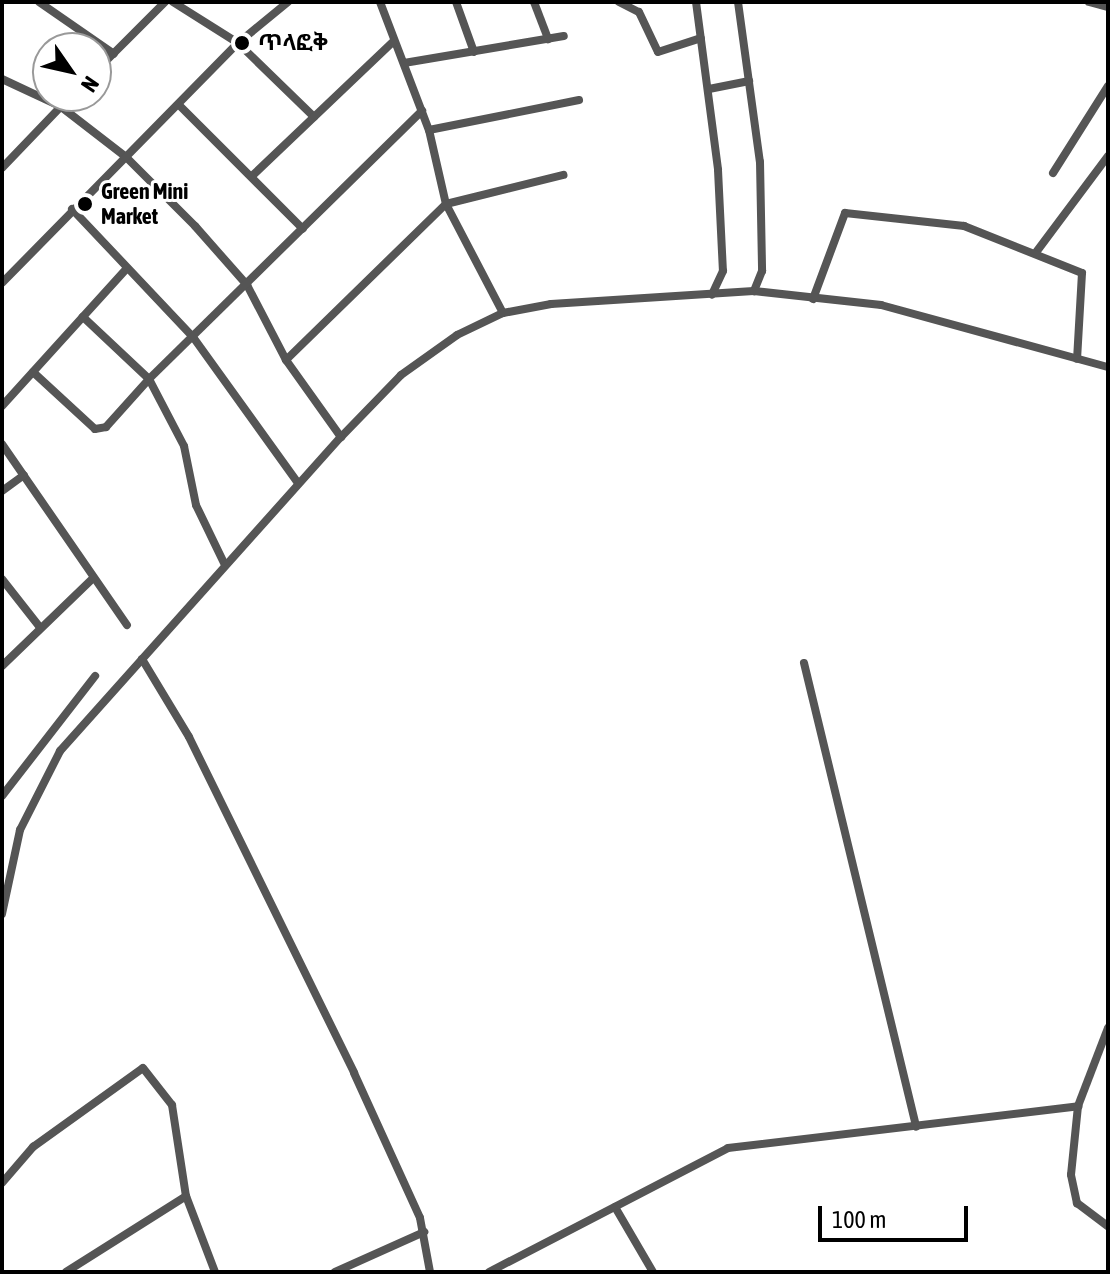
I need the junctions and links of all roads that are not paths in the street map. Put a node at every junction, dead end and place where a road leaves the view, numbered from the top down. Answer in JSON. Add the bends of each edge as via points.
{"nodes":[{"id":1,"x":39,"y":2,"type":"edge"},
{"id":2,"x":165,"y":2,"type":"edge"},
{"id":3,"x":173,"y":2,"type":"edge"},
{"id":4,"x":288,"y":2,"type":"edge"},
{"id":5,"x":380,"y":2,"type":"edge"},
{"id":6,"x":456,"y":2,"type":"edge"},
{"id":7,"x":534,"y":2,"type":"edge"},
{"id":8,"x":619,"y":2,"type":"edge"},
{"id":9,"x":696,"y":2,"type":"edge"},
{"id":10,"x":738,"y":2,"type":"edge"},
{"id":11,"x":1089,"y":2,"type":"edge"},
{"id":12,"x":1108,"y":7,"type":"edge"},
{"id":13,"x":564,"y":36,"type":"dead end"},
{"id":14,"x":701,"y":38,"type":"junction"},
{"id":15,"x":548,"y":39,"type":"junction"},
{"id":16,"x":394,"y":41,"type":"junction"},
{"id":17,"x":238,"y":43,"type":"junction"},
{"id":18,"x":474,"y":52,"type":"junction"},
{"id":19,"x":114,"y":54,"type":"joint"},
{"id":20,"x":404,"y":63,"type":"junction"},
{"id":21,"x":2,"y":79,"type":"edge"},
{"id":22,"x":749,"y":81,"type":"junction"},
{"id":23,"x":1108,"y":86,"type":"edge"},
{"id":24,"x":709,"y":89,"type":"junction"},
{"id":25,"x":32,"y":93,"type":"edge"},
{"id":26,"x":579,"y":100,"type":"dead end"},
{"id":27,"x":179,"y":105,"type":"junction"},
{"id":28,"x":422,"y":111,"type":"junction"},
{"id":29,"x":54,"y":112,"type":"edge"},
{"id":30,"x":68,"y":112,"type":"edge"},
{"id":31,"x":314,"y":117,"type":"junction"},
{"id":32,"x":429,"y":130,"type":"junction"},
{"id":33,"x":1108,"y":156,"type":"edge"},
{"id":34,"x":126,"y":157,"type":"junction"},
{"id":35,"x":3,"y":166,"type":"edge"},
{"id":36,"x":1053,"y":173,"type":"dead end"},
{"id":37,"x":563,"y":175,"type":"dead end"},
{"id":38,"x":252,"y":176,"type":"junction"},
{"id":39,"x":446,"y":204,"type":"junction"},
{"id":40,"x":72,"y":209,"type":"junction"},
{"id":41,"x":303,"y":229,"type":"junction"},
{"id":42,"x":1037,"y":251,"type":"junction"},
{"id":43,"x":127,"y":268,"type":"junction"},
{"id":44,"x":2,"y":283,"type":"edge"},
{"id":45,"x":247,"y":285,"type":"junction"},
{"id":46,"x":754,"y":291,"type":"junction"},
{"id":47,"x":712,"y":295,"type":"junction"},
{"id":48,"x":813,"y":299,"type":"junction"},
{"id":49,"x":503,"y":313,"type":"junction"},
{"id":50,"x":83,"y":317,"type":"junction"},
{"id":51,"x":193,"y":337,"type":"junction"},
{"id":52,"x":1077,"y":359,"type":"junction"},
{"id":53,"x":286,"y":360,"type":"junction"},
{"id":54,"x":1108,"y":367,"type":"edge"},
{"id":55,"x":33,"y":372,"type":"junction"},
{"id":56,"x":149,"y":379,"type":"junction"},
{"id":57,"x":2,"y":406,"type":"edge"},
{"id":58,"x":341,"y":437,"type":"junction"},
{"id":59,"x":2,"y":444,"type":"edge"},
{"id":60,"x":24,"y":475,"type":"junction"},
{"id":61,"x":298,"y":483,"type":"junction"},
{"id":62,"x":2,"y":491,"type":"edge"},
{"id":63,"x":224,"y":563,"type":"junction"},
{"id":64,"x":93,"y":578,"type":"junction"},
{"id":65,"x":2,"y":580,"type":"edge"},
{"id":66,"x":127,"y":625,"type":"dead end"},
{"id":67,"x":39,"y":626,"type":"junction"},
{"id":68,"x":142,"y":659,"type":"junction"},
{"id":69,"x":804,"y":663,"type":"dead end"},
{"id":70,"x":2,"y":666,"type":"edge"},
{"id":71,"x":95,"y":676,"type":"dead end"},
{"id":72,"x":2,"y":796,"type":"edge"},
{"id":73,"x":2,"y":806,"type":"edge"},
{"id":74,"x":2,"y":914,"type":"edge"},
{"id":75,"x":1108,"y":1028,"type":"edge"},
{"id":76,"x":1097,"y":1057,"type":"junction"},
{"id":77,"x":1108,"y":1064,"type":"edge"},
{"id":78,"x":1078,"y":1106,"type":"junction"},
{"id":79,"x":916,"y":1127,"type":"junction"},
{"id":80,"x":2,"y":1183,"type":"edge"},
{"id":81,"x":186,"y":1196,"type":"junction"},
{"id":82,"x":615,"y":1207,"type":"junction"},
{"id":83,"x":1108,"y":1226,"type":"edge"},
{"id":84,"x":424,"y":1232,"type":"junction"},
{"id":85,"x":66,"y":1272,"type":"edge"},
{"id":86,"x":215,"y":1272,"type":"edge"},
{"id":87,"x":335,"y":1272,"type":"edge"},
{"id":88,"x":430,"y":1272,"type":"edge"},
{"id":89,"x":489,"y":1272,"type":"edge"},
{"id":90,"x":653,"y":1272,"type":"edge"}],
"edges":[{"from":1,"to":19,"type":"street"},
{"from":2,"to":19,"type":"street"},
{"from":3,"to":17,"type":"street"},
{"from":4,"to":17,"type":"street"},
{"from":5,"to":16,"type":"street"},
{"from":6,"to":18,"type":"street"},
{"from":7,"to":15,"type":"street"},
{"from":8,"to":14,"type":"street","via":[[639,12],[658,52]]},
{"from":9,"to":14,"type":"street"},
{"from":10,"to":22,"type":"street"},
{"from":11,"to":12,"type":"street"},
{"from":13,"to":15,"type":"street"},
{"from":14,"to":24,"type":"street"},
{"from":15,"to":18,"type":"street"},
{"from":16,"to":20,"type":"street"},
{"from":16,"to":31,"type":"street"},
{"from":17,"to":27,"type":"street"},
{"from":17,"to":31,"type":"street"},
{"from":18,"to":20,"type":"street"},
{"from":20,"to":28,"type":"street"},
{"from":21,"to":25,"type":"street"},
{"from":22,"to":24,"type":"street"},
{"from":22,"to":46,"type":"street","via":[[763,235]]},
{"from":23,"to":36,"type":"street"},
{"from":24,"to":47,"type":"street","via":[[723,271]]},
{"from":26,"to":32,"type":"street"},
{"from":27,"to":34,"type":"street"},
{"from":27,"to":38,"type":"street"},
{"from":28,"to":32,"type":"street"},
{"from":28,"to":41,"type":"street"},
{"from":29,"to":35,"type":"street"},
{"from":30,"to":34,"type":"street"},
{"from":31,"to":38,"type":"street"},
{"from":32,"to":39,"type":"street"},
{"from":33,"to":42,"type":"street"},
{"from":34,"to":40,"type":"street"},
{"from":34,"to":45,"type":"street"},
{"from":37,"to":39,"type":"street","via":[[471,192]]},
{"from":38,"to":41,"type":"street"},
{"from":39,"to":49,"type":"street"},
{"from":39,"to":53,"type":"street"},
{"from":40,"to":43,"type":"street"},
{"from":40,"to":44,"type":"street"},
{"from":41,"to":45,"type":"street"},
{"from":42,"to":48,"type":"street","via":[[964,226],[852,210],[840,220]]},
{"from":42,"to":52,"type":"street","via":[[1072,266],[1086,282]]},
{"from":43,"to":50,"type":"street"},
{"from":43,"to":51,"type":"street"},
{"from":45,"to":51,"type":"street"},
{"from":45,"to":53,"type":"street"},
{"from":46,"to":47,"type":"street"},
{"from":46,"to":48,"type":"street"},
{"from":47,"to":49,"type":"street"},
{"from":48,"to":52,"type":"street","via":[[881,305]]},
{"from":49,"to":58,"type":"street","via":[[427,355]]},
{"from":50,"to":55,"type":"street"},
{"from":50,"to":56,"type":"street"},
{"from":51,"to":56,"type":"street"},
{"from":51,"to":61,"type":"street"},
{"from":52,"to":54,"type":"street"},
{"from":53,"to":58,"type":"street"},
{"from":55,"to":56,"type":"street","via":[[100,431]]},
{"from":55,"to":57,"type":"street"},
{"from":56,"to":63,"type":"street","via":[[184,446],[196,505]]},
{"from":58,"to":61,"type":"street"},
{"from":59,"to":60,"type":"street"},
{"from":60,"to":62,"type":"street"},
{"from":60,"to":64,"type":"street"},
{"from":61,"to":63,"type":"street"},
{"from":63,"to":68,"type":"street"},
{"from":64,"to":66,"type":"street"},
{"from":64,"to":67,"type":"street"},
{"from":65,"to":67,"type":"street"},
{"from":67,"to":70,"type":"street"},
{"from":68,"to":74,"type":"street","via":[[45,774],[20,830]]},
{"from":68,"to":84,"type":"street","via":[[189,737]]},
{"from":69,"to":79,"type":"street"},
{"from":71,"to":72,"type":"street"},
{"from":72,"to":73,"type":"street"},
{"from":75,"to":76,"type":"street"},
{"from":76,"to":77,"type":"street"},
{"from":76,"to":78,"type":"street"},
{"from":78,"to":79,"type":"street"},
{"from":78,"to":83,"type":"street","via":[[1071,1166],[1077,1203]]},
{"from":79,"to":82,"type":"street","via":[[728,1148]]},
{"from":80,"to":81,"type":"street","via":[[33,1147],[143,1068],[172,1105]]},
{"from":81,"to":85,"type":"street"},
{"from":81,"to":86,"type":"street"},
{"from":82,"to":89,"type":"street"},
{"from":82,"to":90,"type":"street"},
{"from":84,"to":87,"type":"street"},
{"from":84,"to":88,"type":"street"}]}
